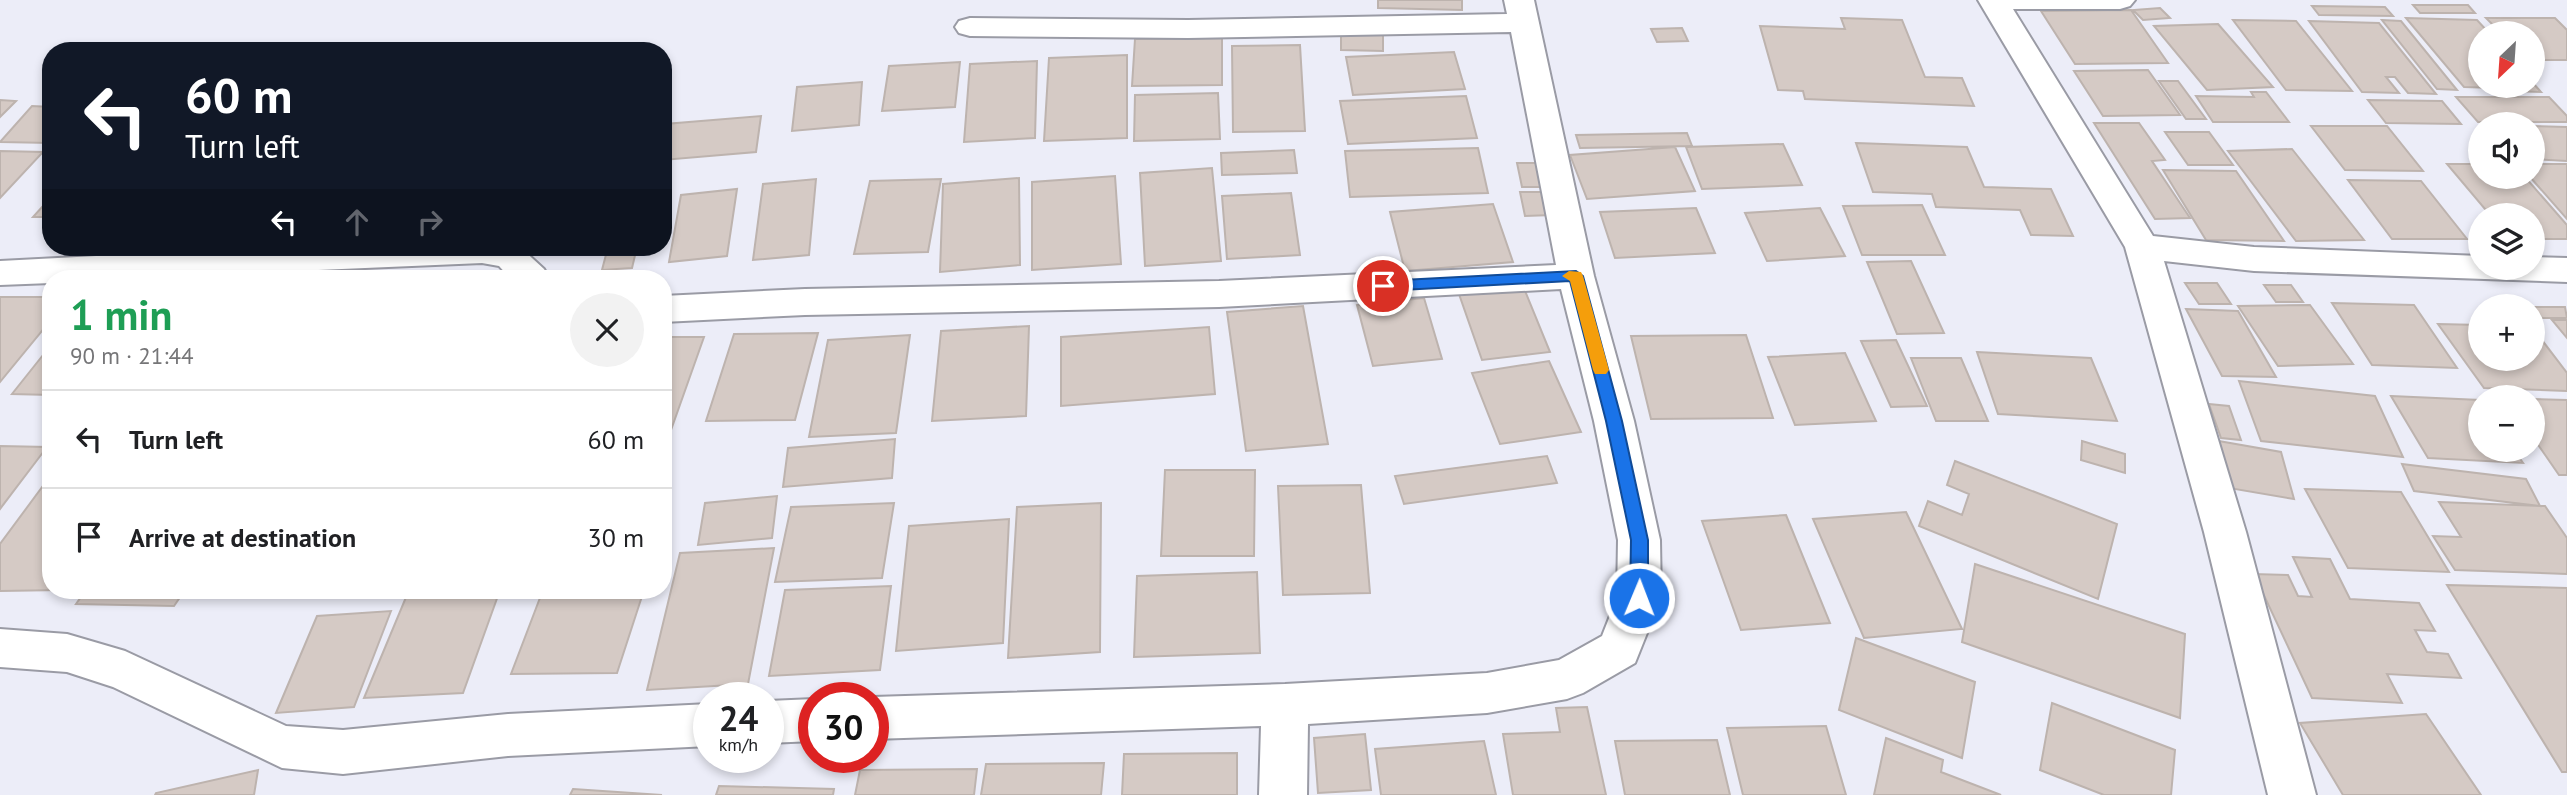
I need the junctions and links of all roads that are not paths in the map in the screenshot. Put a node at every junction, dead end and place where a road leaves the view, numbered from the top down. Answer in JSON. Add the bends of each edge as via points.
{"nodes":[{"id":1,"x":1993,"y":0,"type":"edge"},
{"id":2,"x":2120,"y":0,"type":"edge"},
{"id":3,"x":1521,"y":11,"type":"edge"},
{"id":4,"x":970,"y":27,"type":"dead end"},
{"id":5,"x":2142,"y":247,"type":"junction"},
{"id":6,"x":317,"y":256,"type":"edge"},
{"id":7,"x":510,"y":256,"type":"edge"},
{"id":8,"x":2468,"y":268,"type":"edge"},
{"id":9,"x":2545,"y":269,"type":"edge"},
{"id":10,"x":56,"y":270,"type":"edge"},
{"id":11,"x":523,"y":270,"type":"edge"},
{"id":12,"x":2567,"y":270,"type":"edge"},
{"id":13,"x":42,"y":271,"type":"edge"},
{"id":14,"x":0,"y":273,"type":"edge"},
{"id":15,"x":1576,"y":276,"type":"junction"},
{"id":16,"x":672,"y":309,"type":"edge"},
{"id":17,"x":0,"y":648,"type":"edge"},
{"id":18,"x":1285,"y":705,"type":"junction"},
{"id":19,"x":889,"y":717,"type":"edge"},
{"id":20,"x":693,"y":726,"type":"edge"},
{"id":21,"x":1283,"y":795,"type":"edge"},
{"id":22,"x":2292,"y":795,"type":"edge"}],
"edges":[{"from":1,"to":2,"type":"street"},
{"from":1,"to":5,"type":"street"},
{"from":3,"to":4,"type":"street","via":[[1188,29]]},
{"from":3,"to":15,"type":"street"},
{"from":5,"to":8,"type":"street","via":[[2254,259]]},
{"from":5,"to":22,"type":"street","via":[[2225,531]]},
{"from":6,"to":10,"type":"street"},
{"from":7,"to":11,"type":"street"},
{"from":9,"to":12,"type":"street"},
{"from":13,"to":14,"type":"street"},
{"from":15,"to":16,"type":"street","via":[[1219,294]]},
{"from":15,"to":18,"type":"street","via":[[1639,540],[1639,598],[1619,649],[1567,679],[1487,693]]},
{"from":17,"to":20,"type":"street","via":[[67,653],[125,671],[282,747],[342,752],[508,734]]},
{"from":18,"to":19,"type":"street"},
{"from":18,"to":21,"type":"street"}]}
